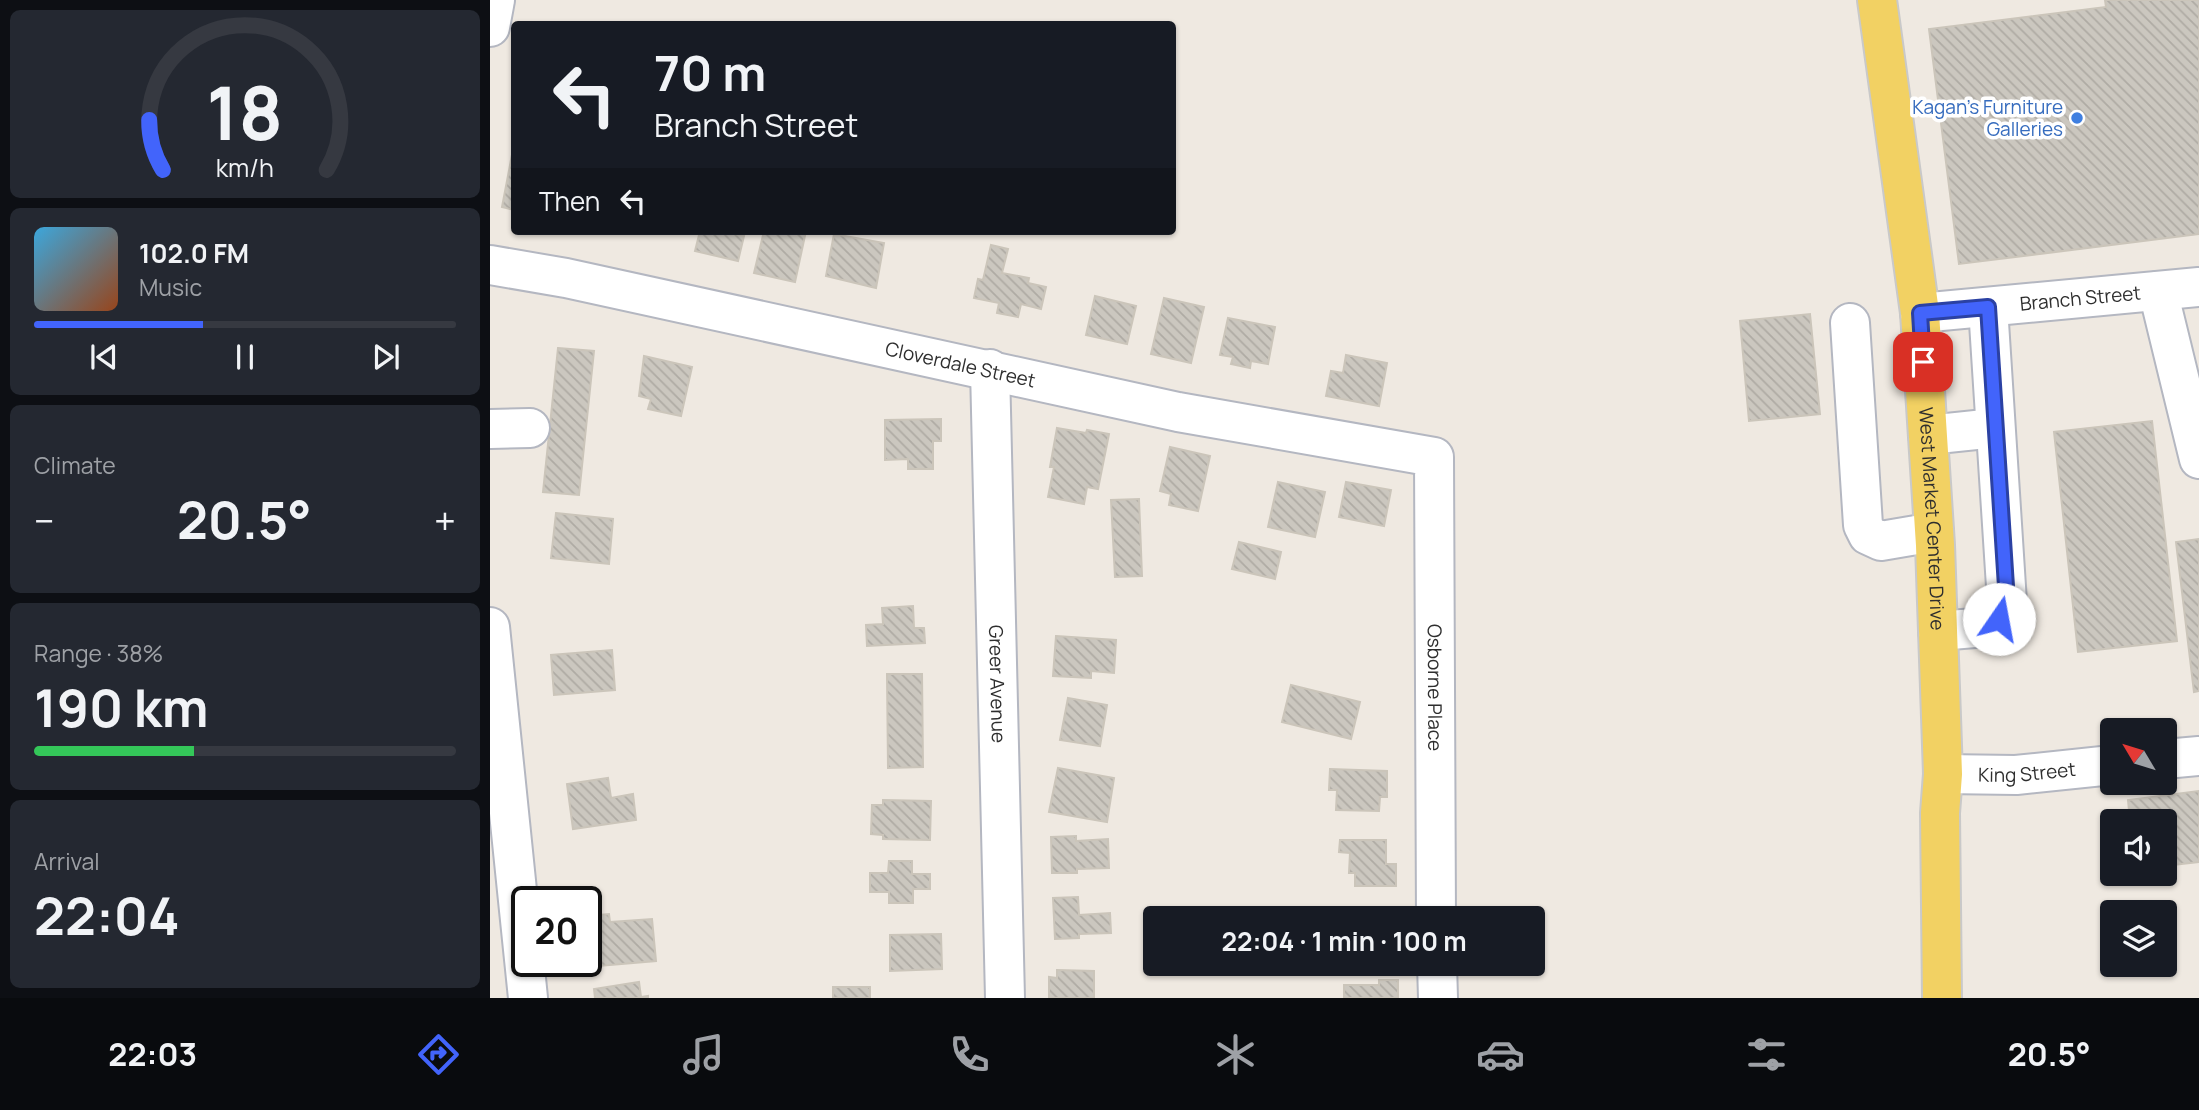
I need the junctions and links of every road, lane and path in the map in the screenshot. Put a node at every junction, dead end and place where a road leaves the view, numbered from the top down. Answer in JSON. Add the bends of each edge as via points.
{"nodes":[{"id":1,"x":495,"y":0,"type":"edge"},
{"id":2,"x":1877,"y":0,"type":"edge"},
{"id":3,"x":490,"y":27,"type":"edge"},
{"id":4,"x":490,"y":265,"type":"edge"},
{"id":5,"x":2199,"y":287,"type":"edge"},
{"id":6,"x":2158,"y":291,"type":"junction"},
{"id":7,"x":1988,"y":307,"type":"junction"},
{"id":8,"x":1920,"y":313,"type":"junction"},
{"id":9,"x":1850,"y":323,"type":"dead end"},
{"id":10,"x":989,"y":369,"type":"junction"},
{"id":11,"x":530,"y":428,"type":"dead end"},
{"id":12,"x":1995,"y":428,"type":"junction"},
{"id":13,"x":490,"y":429,"type":"edge"},
{"id":14,"x":1928,"y":435,"type":"junction"},
{"id":15,"x":1434,"y":457,"type":"joint"},
{"id":16,"x":2199,"y":459,"type":"edge"},
{"id":17,"x":1934,"y":532,"type":"junction"},
{"id":18,"x":490,"y":627,"type":"edge"},
{"id":19,"x":1938,"y":631,"type":"junction"},
{"id":20,"x":2199,"y":756,"type":"edge"},
{"id":21,"x":2177,"y":758,"type":"edge"},
{"id":22,"x":2100,"y":766,"type":"edge"},
{"id":23,"x":1942,"y":774,"type":"junction"},
{"id":24,"x":1436,"y":906,"type":"edge"},
{"id":25,"x":1437,"y":976,"type":"edge"},
{"id":26,"x":528,"y":998,"type":"edge"},
{"id":27,"x":1005,"y":998,"type":"edge"},
{"id":28,"x":1438,"y":998,"type":"edge"},
{"id":29,"x":1942,"y":998,"type":"edge"}],
"edges":[{"from":1,"to":3,"type":"street"},
{"from":2,"to":8,"type":"main road","name":"West Market Center Drive"},
{"from":4,"to":10,"type":"street","name":"Cloverdale Street"},
{"from":5,"to":6,"type":"street","name":"Branch Street"},
{"from":6,"to":7,"type":"street","name":"Branch Street"},
{"from":6,"to":16,"type":"street"},
{"from":7,"to":8,"type":"street","name":"Branch Street"},
{"from":7,"to":12,"type":"street"},
{"from":8,"to":14,"type":"main road","name":"West Market Center Drive"},
{"from":9,"to":17,"type":"street","via":[[1863,525],[1868,535],[1881,541]]},
{"from":10,"to":15,"type":"street","name":"Cloverdale Street","via":[[1178,412]]},
{"from":10,"to":27,"type":"street","name":"Greer Avenue"},
{"from":11,"to":13,"type":"street"},
{"from":12,"to":14,"type":"street"},
{"from":12,"to":19,"type":"street","via":[[2007,602],[1999,619],[1987,627]]},
{"from":14,"to":17,"type":"main road","name":"West Market Center Drive"},
{"from":15,"to":24,"type":"street","name":"Osborne Place"},
{"from":17,"to":19,"type":"main road","name":"West Market Center Drive"},
{"from":18,"to":26,"type":"street"},
{"from":19,"to":23,"type":"main road","name":"West Market Center Drive"},
{"from":20,"to":21,"type":"street"},
{"from":22,"to":23,"type":"street","name":"King Street","via":[[2016,775]]},
{"from":23,"to":29,"type":"main road","name":"West Market Center Drive"},
{"from":25,"to":28,"type":"street"}]}
